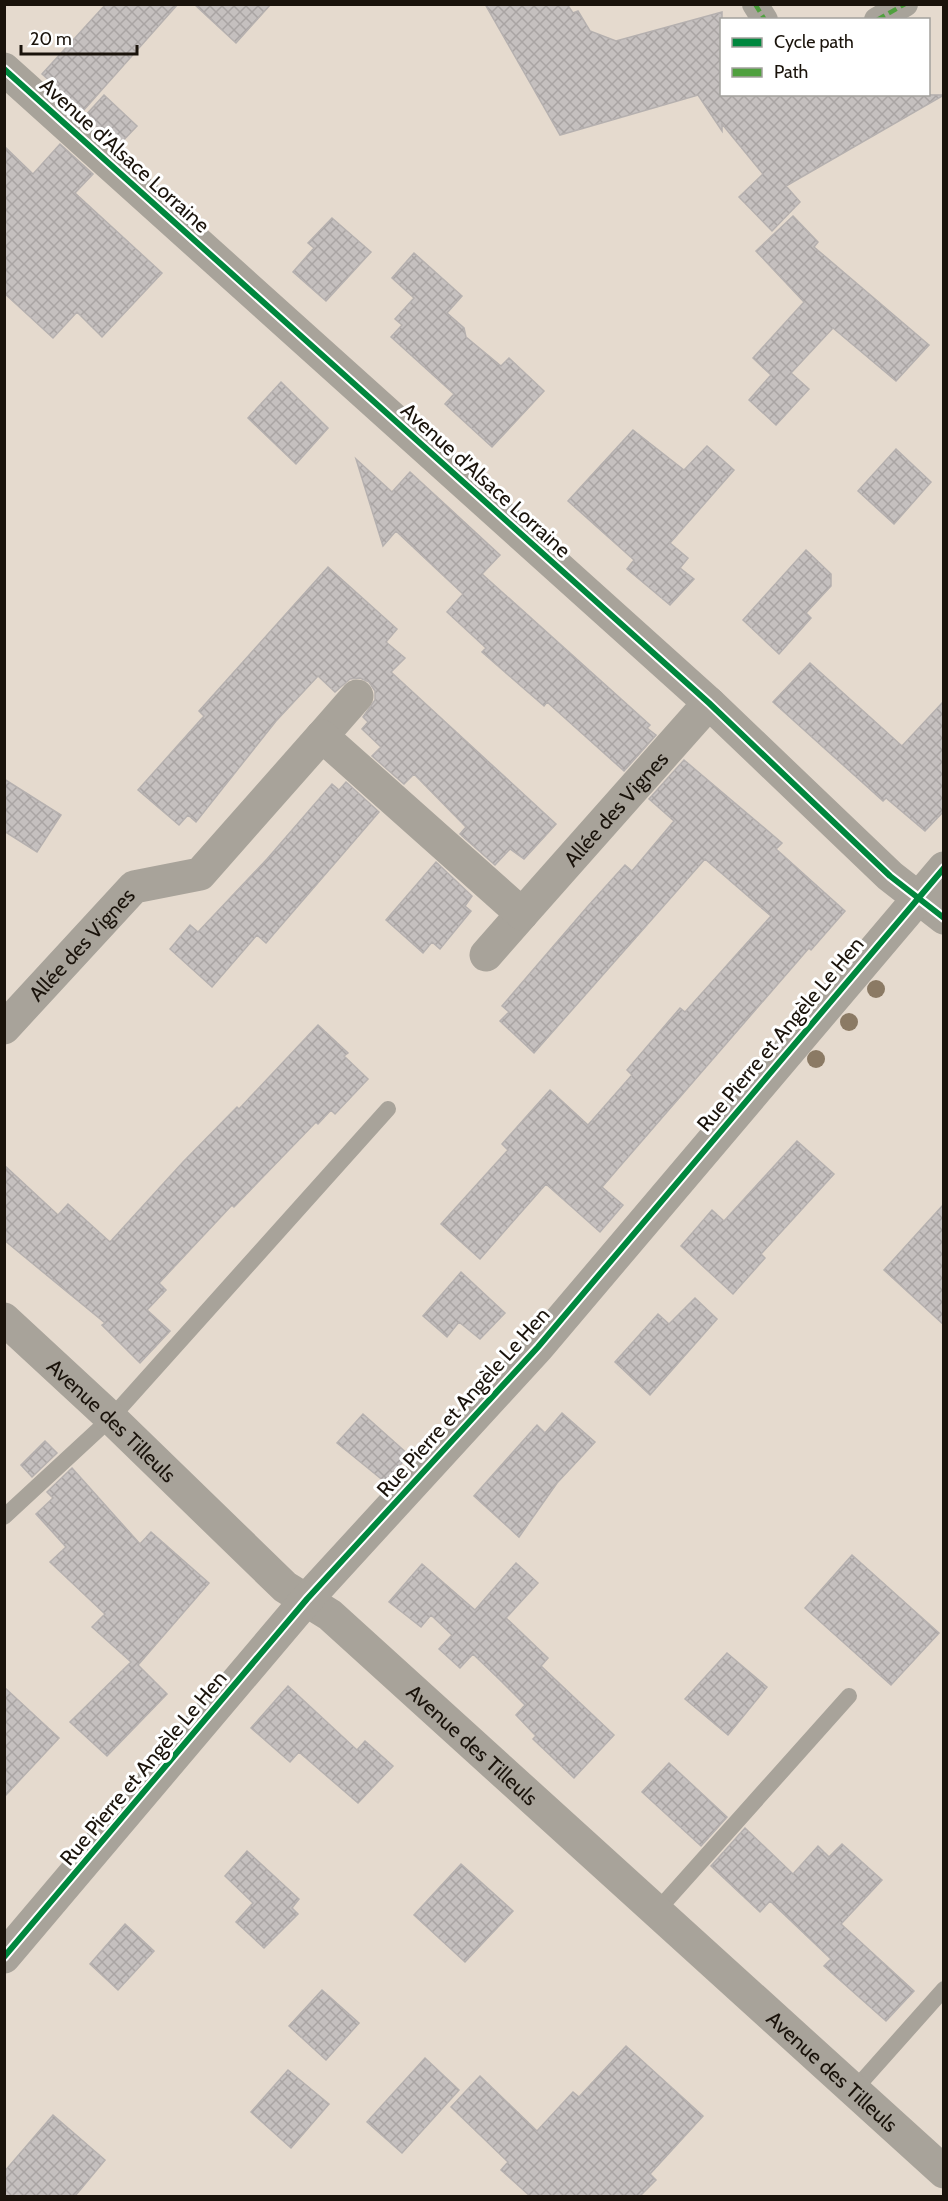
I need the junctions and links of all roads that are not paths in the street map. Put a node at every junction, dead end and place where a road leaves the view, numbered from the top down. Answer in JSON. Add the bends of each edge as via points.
{"nodes":[{"id":1,"x":755,"y":4,"type":"edge"},
{"id":2,"x":905,"y":4,"type":"edge"},
{"id":3,"x":764,"y":18,"type":"edge"},
{"id":4,"x":881,"y":18,"type":"edge"},
{"id":5,"x":4,"y":69,"type":"edge"},
{"id":6,"x":357,"y":696,"type":"dead end"},
{"id":7,"x":709,"y":703,"type":"junction"},
{"id":8,"x":322,"y":736,"type":"junction"},
{"id":9,"x":944,"y":868,"type":"edge"},
{"id":10,"x":919,"y":896,"type":"junction"},
{"id":11,"x":522,"y":915,"type":"junction"},
{"id":12,"x":944,"y":918,"type":"edge"},
{"id":13,"x":486,"y":955,"type":"dead end"},
{"id":14,"x":4,"y":1028,"type":"edge"},
{"id":15,"x":388,"y":1109,"type":"dead end"},
{"id":16,"x":4,"y":1319,"type":"edge"},
{"id":17,"x":111,"y":1418,"type":"junction"},
{"id":18,"x":4,"y":1517,"type":"edge"},
{"id":19,"x":307,"y":1599,"type":"junction"},
{"id":20,"x":849,"y":1696,"type":"dead end"},
{"id":21,"x":656,"y":1912,"type":"junction"},
{"id":22,"x":4,"y":1957,"type":"edge"},
{"id":23,"x":944,"y":1989,"type":"edge"},
{"id":24,"x":855,"y":2090,"type":"junction"},
{"id":25,"x":944,"y":2172,"type":"edge"}],
"edges":[{"from":1,"to":3,"type":"street"},
{"from":2,"to":4,"type":"street"},
{"from":5,"to":7,"type":"street","name":"Avenue d'Alsace Lorraine"},
{"from":6,"to":8,"type":"street","name":"Allée des Vignes"},
{"from":7,"to":10,"type":"street","name":"Avenue d'Alsace Lorraine","via":[[890,876]]},
{"from":7,"to":11,"type":"street","name":"Allée des Vignes"},
{"from":8,"to":11,"type":"street"},
{"from":8,"to":14,"type":"street","name":"Allée des Vignes","via":[[200,874],[134,887]]},
{"from":9,"to":10,"type":"street","name":"Rue Pierre et Angèle Le Hen"},
{"from":10,"to":12,"type":"street","name":"Avenue d'Alsace Lorraine"},
{"from":10,"to":19,"type":"street","name":"Rue Pierre et Angèle Le Hen","via":[[538,1347]]},
{"from":11,"to":13,"type":"street","name":"Allée des Vignes"},
{"from":15,"to":17,"type":"lane"},
{"from":16,"to":17,"type":"street","name":"Avenue des Tilleuls"},
{"from":17,"to":18,"type":"lane"},
{"from":17,"to":19,"type":"street","name":"Avenue des Tilleuls","via":[[285,1587]]},
{"from":19,"to":21,"type":"street","name":"Avenue des Tilleuls","via":[[330,1615]]},
{"from":19,"to":22,"type":"street","name":"Rue Pierre et Angèle Le Hen"},
{"from":20,"to":21,"type":"lane"},
{"from":21,"to":24,"type":"street","name":"Avenue des Tilleuls"},
{"from":23,"to":24,"type":"lane"},
{"from":24,"to":25,"type":"street","name":"Avenue des Tilleuls"}]}
